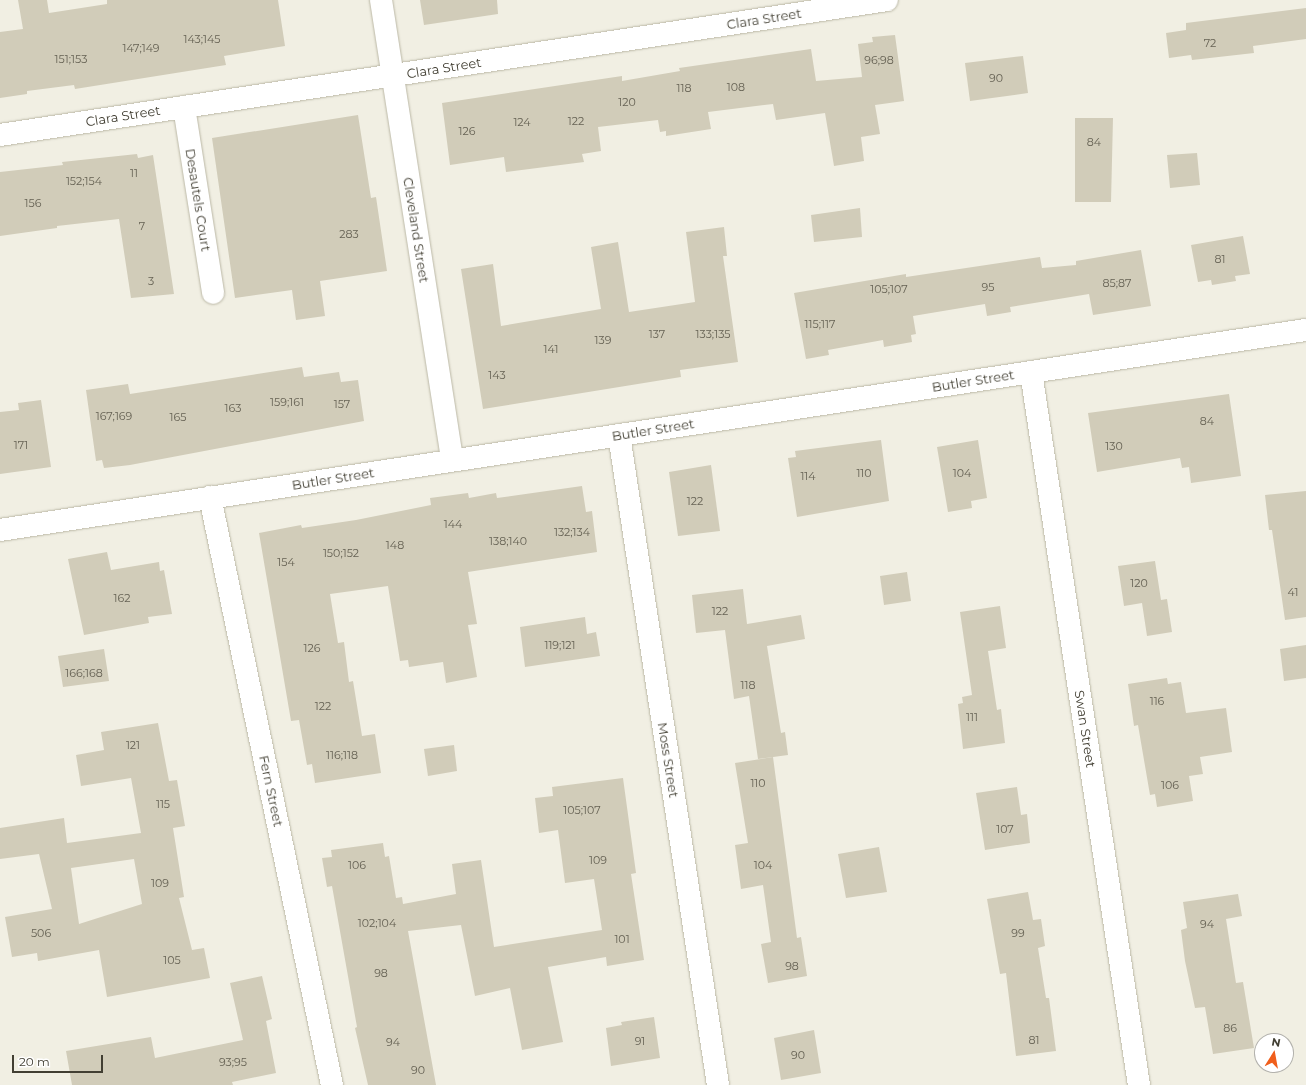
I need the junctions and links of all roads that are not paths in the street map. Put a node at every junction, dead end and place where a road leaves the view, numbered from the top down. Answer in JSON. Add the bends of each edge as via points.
{"nodes":[{"id":1,"x":381,"y":0,"type":"edge"},
{"id":2,"x":887,"y":0,"type":"edge"},
{"id":3,"x":392,"y":76,"type":"junction"},
{"id":4,"x":184,"y":107,"type":"junction"},
{"id":5,"x":0,"y":135,"type":"edge"},
{"id":6,"x":213,"y":293,"type":"dead end"},
{"id":7,"x":1306,"y":330,"type":"edge"},
{"id":8,"x":1031,"y":372,"type":"junction"},
{"id":9,"x":619,"y":435,"type":"junction"},
{"id":10,"x":452,"y":460,"type":"junction"},
{"id":11,"x":210,"y":498,"type":"junction"},
{"id":12,"x":0,"y":530,"type":"edge"},
{"id":13,"x":332,"y":1085,"type":"edge"},
{"id":14,"x":718,"y":1085,"type":"edge"},
{"id":15,"x":1139,"y":1085,"type":"edge"}],
"edges":[{"from":1,"to":3,"type":"street","name":"Cleveland Street"},
{"from":2,"to":3,"type":"street","name":"Clara Street"},
{"from":3,"to":4,"type":"street","name":"Clara Street"},
{"from":3,"to":10,"type":"street","name":"Cleveland Street"},
{"from":4,"to":5,"type":"street","name":"Clara Street"},
{"from":4,"to":6,"type":"street","name":"Desautels Court"},
{"from":7,"to":8,"type":"street","name":"Butler Street"},
{"from":8,"to":9,"type":"street","name":"Butler Street"},
{"from":8,"to":15,"type":"street","name":"Swan Street"},
{"from":9,"to":10,"type":"street","name":"Butler Street"},
{"from":9,"to":14,"type":"street","name":"Moss Street"},
{"from":10,"to":11,"type":"street","name":"Butler Street"},
{"from":11,"to":12,"type":"street","name":"Butler Street"},
{"from":11,"to":13,"type":"street","name":"Fern Street"}]}
